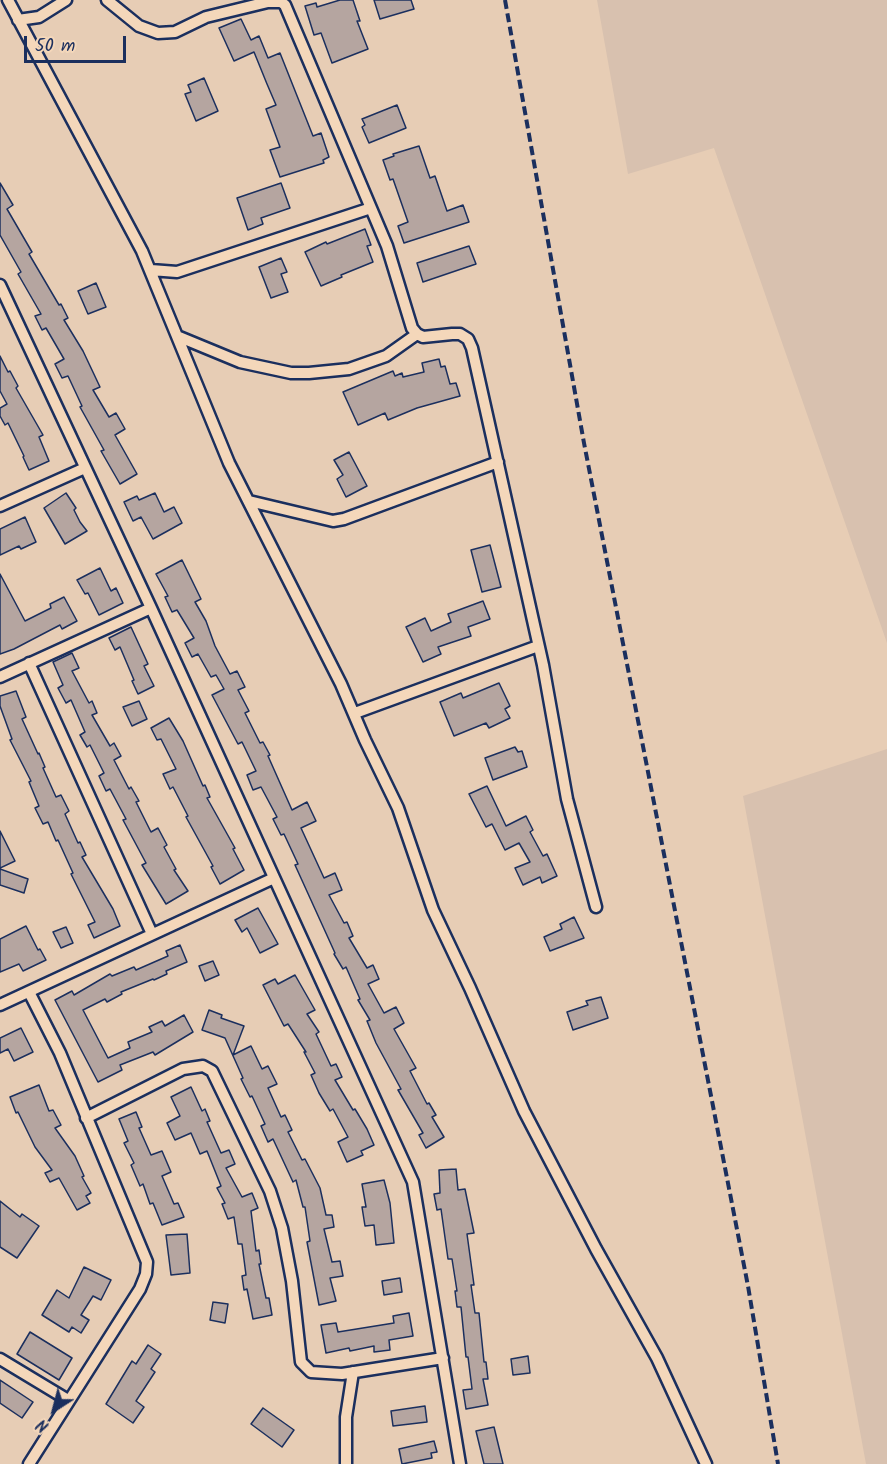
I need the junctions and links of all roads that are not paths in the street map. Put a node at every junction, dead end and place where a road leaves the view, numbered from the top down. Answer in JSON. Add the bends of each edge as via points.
{"nodes":[{"id":1,"x":8,"y":0,"type":"edge"},
{"id":2,"x":66,"y":0,"type":"edge"},
{"id":3,"x":107,"y":0,"type":"edge"},
{"id":4,"x":18,"y":20,"type":"junction"},
{"id":5,"x":370,"y":208,"type":"junction"},
{"id":6,"x":151,"y":270,"type":"junction"},
{"id":7,"x":0,"y":285,"type":"edge"},
{"id":8,"x":417,"y":334,"type":"junction"},
{"id":9,"x":177,"y":336,"type":"junction"},
{"id":10,"x":498,"y":462,"type":"junction"},
{"id":11,"x":85,"y":468,"type":"junction"},
{"id":12,"x":249,"y":501,"type":"junction"},
{"id":13,"x":0,"y":507,"type":"edge"},
{"id":14,"x":151,"y":608,"type":"junction"},
{"id":15,"x":538,"y":646,"type":"junction"},
{"id":16,"x":29,"y":663,"type":"junction"},
{"id":17,"x":0,"y":677,"type":"edge"},
{"id":18,"x":355,"y":712,"type":"junction"},
{"id":19,"x":274,"y":878,"type":"junction"},
{"id":20,"x":597,"y":907,"type":"dead end"},
{"id":21,"x":152,"y":934,"type":"junction"},
{"id":22,"x":29,"y":992,"type":"junction"},
{"id":23,"x":0,"y":1005,"type":"edge"},
{"id":24,"x":86,"y":1118,"type":"junction"},
{"id":25,"x":443,"y":1358,"type":"junction"},
{"id":26,"x":0,"y":1359,"type":"edge"},
{"id":27,"x":353,"y":1372,"type":"junction"},
{"id":28,"x":68,"y":1400,"type":"junction"},
{"id":29,"x":29,"y":1464,"type":"edge"},
{"id":30,"x":346,"y":1464,"type":"edge"},
{"id":31,"x":460,"y":1464,"type":"edge"},
{"id":32,"x":706,"y":1464,"type":"edge"}],
"edges":[{"from":1,"to":4,"type":"street"},
{"from":2,"to":4,"type":"street","via":[[39,17]]},
{"from":3,"to":5,"type":"street","via":[[139,26],[158,33],[175,32],[206,16],[268,2],[285,4]]},
{"from":4,"to":6,"type":"street"},
{"from":5,"to":6,"type":"street","via":[[177,272]]},
{"from":5,"to":8,"type":"street","via":[[393,261],[408,317]]},
{"from":6,"to":9,"type":"street"},
{"from":7,"to":11,"type":"street"},
{"from":8,"to":9,"type":"street","via":[[386,356],[349,369],[309,373],[240,362]]},
{"from":8,"to":10,"type":"street","via":[[460,334],[468,339]]},
{"from":9,"to":12,"type":"street","via":[[229,463]]},
{"from":10,"to":12,"type":"street","via":[[333,521]]},
{"from":10,"to":15,"type":"street"},
{"from":11,"to":13,"type":"street"},
{"from":11,"to":14,"type":"street"},
{"from":12,"to":18,"type":"street"},
{"from":14,"to":16,"type":"street"},
{"from":14,"to":19,"type":"street"},
{"from":15,"to":18,"type":"street"},
{"from":15,"to":20,"type":"street","via":[[567,799]]},
{"from":16,"to":17,"type":"street"},
{"from":16,"to":21,"type":"street"},
{"from":18,"to":32,"type":"street","via":[[398,808],[433,910],[524,1111],[657,1358]]},
{"from":19,"to":21,"type":"street"},
{"from":19,"to":25,"type":"street","via":[[413,1182]]},
{"from":21,"to":22,"type":"street"},
{"from":22,"to":23,"type":"street"},
{"from":22,"to":24,"type":"street","via":[[60,1053]]},
{"from":24,"to":27,"type":"street","via":[[183,1069],[203,1066],[212,1071],[270,1191],[282,1228],[301,1362],[311,1372]]},
{"from":24,"to":28,"type":"street","via":[[147,1262],[140,1289]]},
{"from":25,"to":27,"type":"street"},
{"from":25,"to":31,"type":"street"},
{"from":26,"to":28,"type":"street"},
{"from":27,"to":30,"type":"street","via":[[346,1418]]},
{"from":28,"to":29,"type":"street"}]}
